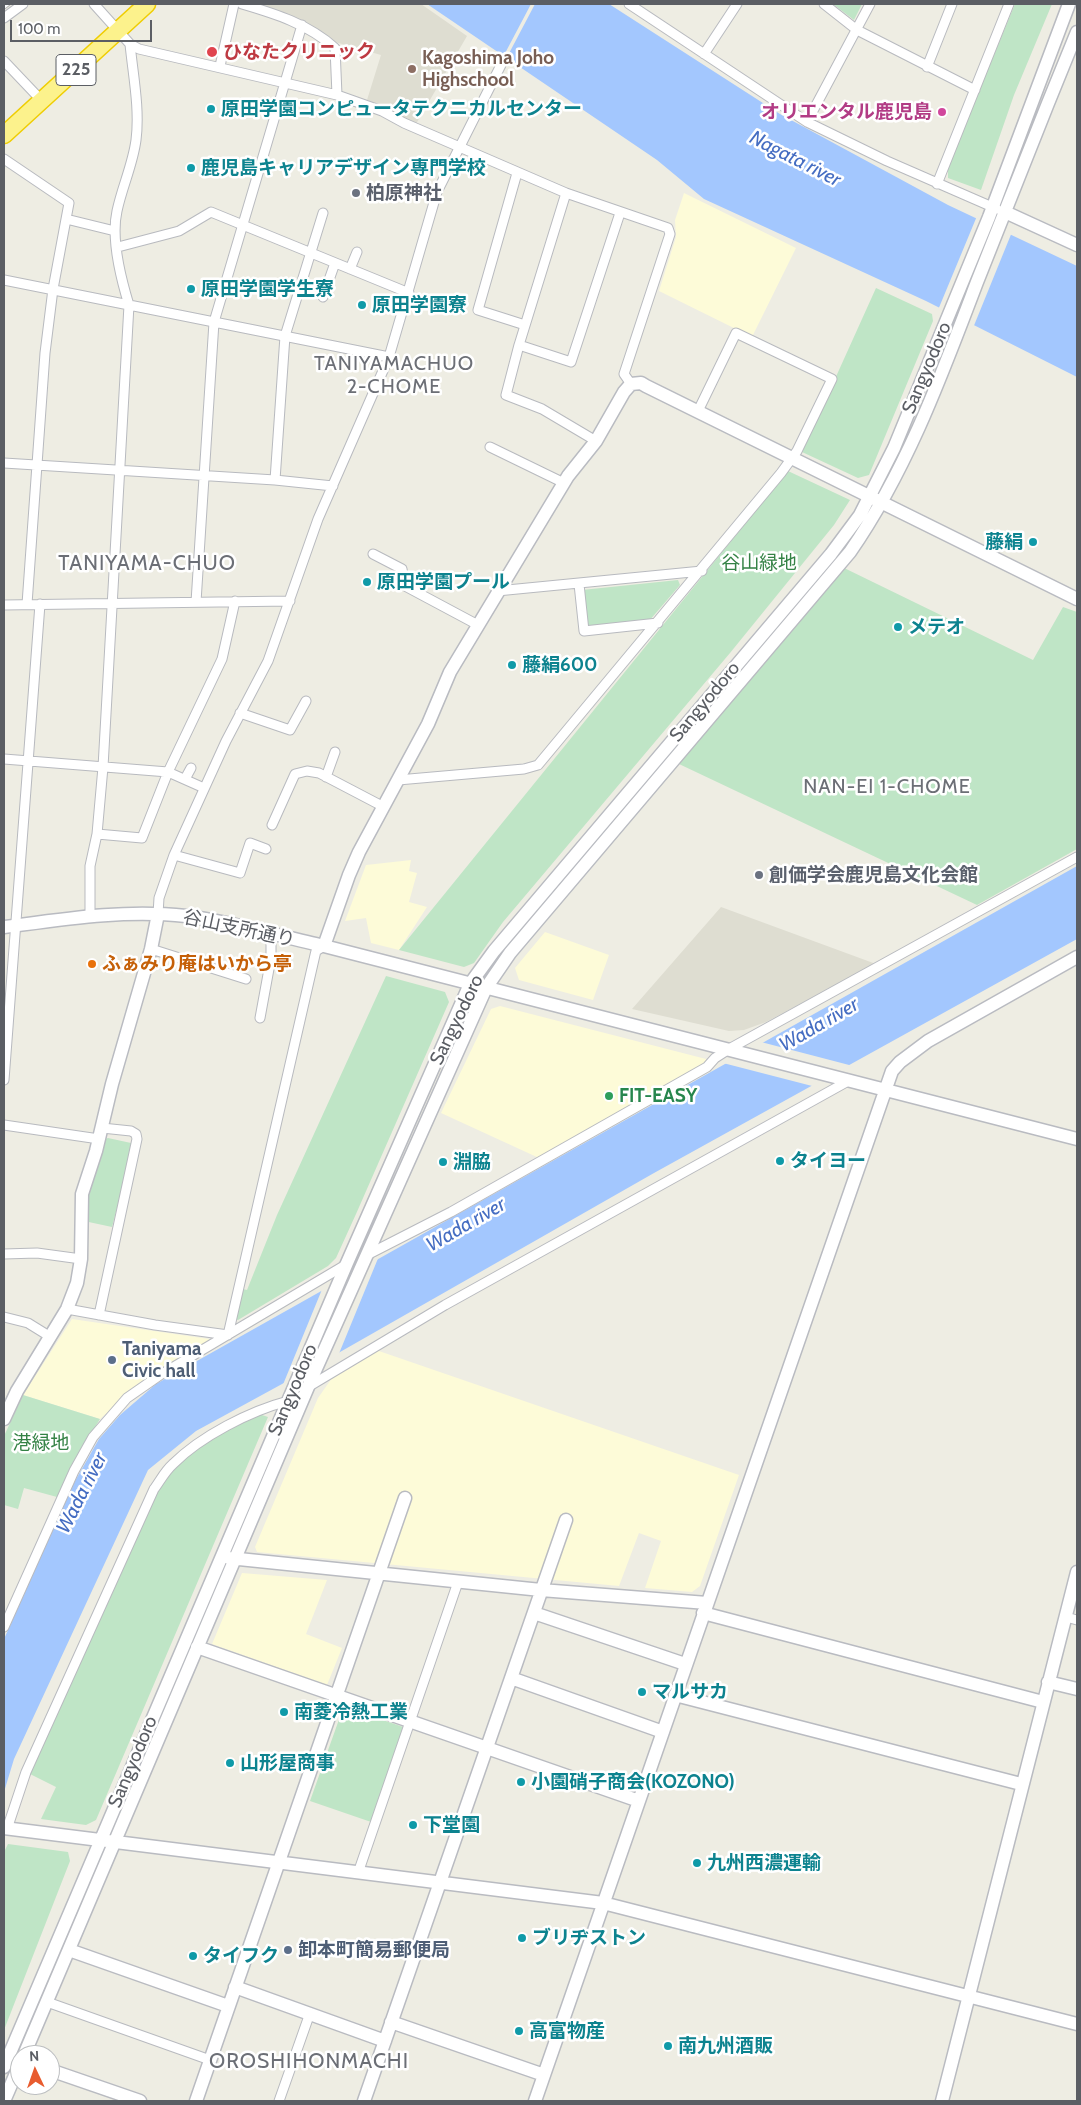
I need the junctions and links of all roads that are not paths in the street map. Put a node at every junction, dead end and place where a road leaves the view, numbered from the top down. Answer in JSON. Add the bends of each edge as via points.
{"nodes":[{"id":1,"x":23,"y":4,"type":"edge"},
{"id":2,"x":94,"y":4,"type":"edge"},
{"id":3,"x":147,"y":4,"type":"edge"},
{"id":4,"x":234,"y":4,"type":"edge"},
{"id":5,"x":242,"y":4,"type":"edge"},
{"id":6,"x":629,"y":4,"type":"edge"},
{"id":7,"x":737,"y":4,"type":"edge"},
{"id":8,"x":824,"y":4,"type":"edge"},
{"id":9,"x":870,"y":4,"type":"edge"},
{"id":10,"x":952,"y":4,"type":"edge"},
{"id":11,"x":1009,"y":4,"type":"edge"},
{"id":12,"x":1069,"y":4,"type":"edge"},
{"id":13,"x":4,"y":18,"type":"edge"},
{"id":14,"x":302,"y":25,"type":"junction"},
{"id":15,"x":857,"y":30,"type":"junction"},
{"id":16,"x":118,"y":32,"type":"junction"},
{"id":17,"x":1077,"y":32,"type":"edge"},
{"id":18,"x":130,"y":44,"type":"junction"},
{"id":19,"x":704,"y":54,"type":"junction"},
{"id":20,"x":504,"y":61,"type":"dead end"},
{"id":21,"x":4,"y":62,"type":"edge"},
{"id":22,"x":220,"y":66,"type":"junction"},
{"id":23,"x":927,"y":67,"type":"junction"},
{"id":24,"x":286,"y":82,"type":"junction"},
{"id":25,"x":975,"y":90,"type":"junction"},
{"id":26,"x":337,"y":95,"type":"junction"},
{"id":27,"x":42,"y":101,"type":"junction"},
{"id":28,"x":807,"y":122,"type":"junction"},
{"id":29,"x":4,"y":135,"type":"edge"},
{"id":30,"x":458,"y":148,"type":"junction"},
{"id":31,"x":4,"y":158,"type":"edge"},
{"id":32,"x":517,"y":173,"type":"junction"},
{"id":33,"x":937,"y":184,"type":"junction"},
{"id":34,"x":566,"y":194,"type":"junction"},
{"id":35,"x":323,"y":213,"type":"dead end"},
{"id":36,"x":620,"y":213,"type":"junction"},
{"id":37,"x":997,"y":214,"type":"junction"},
{"id":38,"x":66,"y":219,"type":"junction"},
{"id":39,"x":243,"y":225,"type":"junction"},
{"id":40,"x":115,"y":231,"type":"junction"},
{"id":41,"x":1077,"y":245,"type":"edge"},
{"id":42,"x":118,"y":247,"type":"junction"},
{"id":43,"x":357,"y":252,"type":"dead end"},
{"id":44,"x":311,"y":253,"type":"junction"},
{"id":45,"x":335,"y":263,"type":"junction"},
{"id":46,"x":350,"y":269,"type":"junction"},
{"id":47,"x":4,"y":280,"type":"edge"},
{"id":48,"x":53,"y":290,"type":"junction"},
{"id":49,"x":409,"y":293,"type":"junction"},
{"id":50,"x":323,"y":297,"type":"dead end"},
{"id":51,"x":130,"y":305,"type":"junction"},
{"id":52,"x":214,"y":322,"type":"junction"},
{"id":53,"x":525,"y":325,"type":"junction"},
{"id":54,"x":285,"y":336,"type":"junction"},
{"id":55,"x":519,"y":345,"type":"junction"},
{"id":56,"x":389,"y":357,"type":"junction"},
{"id":57,"x":631,"y":384,"type":"junction"},
{"id":58,"x":698,"y":411,"type":"junction"},
{"id":59,"x":596,"y":441,"type":"junction"},
{"id":60,"x":490,"y":447,"type":"dead end"},
{"id":61,"x":791,"y":458,"type":"junction"},
{"id":62,"x":4,"y":463,"type":"edge"},
{"id":63,"x":36,"y":465,"type":"junction"},
{"id":64,"x":121,"y":470,"type":"junction"},
{"id":65,"x":204,"y":476,"type":"junction"},
{"id":66,"x":275,"y":480,"type":"junction"},
{"id":67,"x":564,"y":483,"type":"junction"},
{"id":68,"x":333,"y":486,"type":"junction"},
{"id":69,"x":876,"y":500,"type":"junction"},
{"id":70,"x":373,"y":554,"type":"dead end"},
{"id":71,"x":702,"y":571,"type":"junction"},
{"id":72,"x":579,"y":584,"type":"junction"},
{"id":73,"x":497,"y":591,"type":"junction"},
{"id":74,"x":1077,"y":599,"type":"edge"},
{"id":75,"x":290,"y":601,"type":"junction"},
{"id":76,"x":113,"y":602,"type":"junction"},
{"id":77,"x":196,"y":602,"type":"junction"},
{"id":78,"x":235,"y":602,"type":"junction"},
{"id":79,"x":4,"y":604,"type":"edge"},
{"id":80,"x":27,"y":604,"type":"junction"},
{"id":81,"x":40,"y":604,"type":"junction"},
{"id":82,"x":658,"y":623,"type":"junction"},
{"id":83,"x":478,"y":625,"type":"junction"},
{"id":84,"x":306,"y":701,"type":"dead end"},
{"id":85,"x":240,"y":712,"type":"junction"},
{"id":86,"x":335,"y":752,"type":"dead end"},
{"id":87,"x":4,"y":759,"type":"edge"},
{"id":88,"x":28,"y":761,"type":"junction"},
{"id":89,"x":103,"y":767,"type":"junction"},
{"id":90,"x":191,"y":768,"type":"dead end"},
{"id":91,"x":168,"y":772,"type":"junction"},
{"id":92,"x":326,"y":777,"type":"junction"},
{"id":93,"x":185,"y":779,"type":"junction"},
{"id":94,"x":398,"y":780,"type":"junction"},
{"id":95,"x":204,"y":788,"type":"junction"},
{"id":96,"x":384,"y":807,"type":"junction"},
{"id":97,"x":272,"y":825,"type":"dead end"},
{"id":98,"x":98,"y":834,"type":"junction"},
{"id":99,"x":266,"y":849,"type":"dead end"},
{"id":100,"x":174,"y":855,"type":"junction"},
{"id":101,"x":1077,"y":857,"type":"edge"},
{"id":102,"x":158,"y":914,"type":"junction"},
{"id":103,"x":90,"y":916,"type":"junction"},
{"id":104,"x":9,"y":926,"type":"edge"},
{"id":105,"x":271,"y":934,"type":"junction"},
{"id":106,"x":324,"y":946,"type":"junction"},
{"id":107,"x":152,"y":949,"type":"junction"},
{"id":108,"x":1077,"y":957,"type":"edge"},
{"id":109,"x":246,"y":979,"type":"dead end"},
{"id":110,"x":470,"y":984,"type":"junction"},
{"id":111,"x":486,"y":988,"type":"junction"},
{"id":112,"x":260,"y":1018,"type":"dead end"},
{"id":113,"x":729,"y":1050,"type":"junction"},
{"id":114,"x":847,"y":1079,"type":"junction"},
{"id":115,"x":4,"y":1080,"type":"edge"},
{"id":116,"x":884,"y":1089,"type":"junction"},
{"id":117,"x":4,"y":1125,"type":"edge"},
{"id":118,"x":101,"y":1133,"type":"junction"},
{"id":119,"x":1077,"y":1139,"type":"edge"},
{"id":120,"x":4,"y":1254,"type":"edge"},
{"id":121,"x":81,"y":1259,"type":"junction"},
{"id":122,"x":365,"y":1259,"type":"junction"},
{"id":123,"x":345,"y":1268,"type":"junction"},
{"id":124,"x":67,"y":1309,"type":"junction"},
{"id":125,"x":99,"y":1315,"type":"junction"},
{"id":126,"x":4,"y":1317,"type":"edge"},
{"id":127,"x":228,"y":1335,"type":"junction"},
{"id":128,"x":49,"y":1336,"type":"junction"},
{"id":129,"x":309,"y":1383,"type":"junction"},
{"id":130,"x":288,"y":1401,"type":"junction"},
{"id":131,"x":4,"y":1419,"type":"edge"},
{"id":132,"x":405,"y":1498,"type":"dead end"},
{"id":133,"x":566,"y":1520,"type":"dead end"},
{"id":134,"x":221,"y":1557,"type":"junction"},
{"id":135,"x":235,"y":1559,"type":"junction"},
{"id":136,"x":1077,"y":1572,"type":"edge"},
{"id":137,"x":378,"y":1574,"type":"junction"},
{"id":138,"x":458,"y":1582,"type":"junction"},
{"id":139,"x":542,"y":1590,"type":"junction"},
{"id":140,"x":705,"y":1608,"type":"junction"},
{"id":141,"x":534,"y":1613,"type":"junction"},
{"id":142,"x":1072,"y":1618,"type":"edge"},
{"id":143,"x":4,"y":1627,"type":"edge"},
{"id":144,"x":197,"y":1647,"type":"junction"},
{"id":145,"x":685,"y":1664,"type":"junction"},
{"id":146,"x":511,"y":1678,"type":"junction"},
{"id":147,"x":1048,"y":1682,"type":"junction"},
{"id":148,"x":1077,"y":1690,"type":"edge"},
{"id":149,"x":336,"y":1695,"type":"junction"},
{"id":150,"x":675,"y":1695,"type":"junction"},
{"id":151,"x":1042,"y":1702,"type":"junction"},
{"id":152,"x":411,"y":1721,"type":"junction"},
{"id":153,"x":663,"y":1732,"type":"junction"},
{"id":154,"x":487,"y":1747,"type":"junction"},
{"id":155,"x":1021,"y":1784,"type":"junction"},
{"id":156,"x":639,"y":1801,"type":"junction"},
{"id":157,"x":5,"y":1832,"type":"edge"},
{"id":158,"x":99,"y":1840,"type":"junction"},
{"id":159,"x":114,"y":1842,"type":"junction"},
{"id":160,"x":277,"y":1864,"type":"junction"},
{"id":161,"x":358,"y":1873,"type":"junction"},
{"id":162,"x":440,"y":1883,"type":"junction"},
{"id":163,"x":603,"y":1903,"type":"junction"},
{"id":164,"x":69,"y":1950,"type":"junction"},
{"id":165,"x":235,"y":1988,"type":"junction"},
{"id":166,"x":969,"y":1996,"type":"junction"},
{"id":167,"x":46,"y":2002,"type":"junction"},
{"id":168,"x":228,"y":2006,"type":"junction"},
{"id":169,"x":310,"y":2014,"type":"junction"},
{"id":170,"x":391,"y":2022,"type":"junction"},
{"id":171,"x":1077,"y":2024,"type":"edge"},
{"id":172,"x":385,"y":2041,"type":"junction"},
{"id":173,"x":28,"y":2045,"type":"edge"},
{"id":174,"x":210,"y":2060,"type":"junction"},
{"id":175,"x":4,"y":2067,"type":"edge"},
{"id":176,"x":60,"y":2073,"type":"edge"},
{"id":177,"x":544,"y":2075,"type":"junction"},
{"id":178,"x":10,"y":2087,"type":"edge"},
{"id":179,"x":4,"y":2101,"type":"edge"},
{"id":180,"x":140,"y":2101,"type":"edge"},
{"id":181,"x":196,"y":2101,"type":"edge"},
{"id":182,"x":280,"y":2101,"type":"edge"},
{"id":183,"x":364,"y":2101,"type":"edge"},
{"id":184,"x":535,"y":2101,"type":"edge"},
{"id":185,"x":942,"y":2101,"type":"edge"}],
"edges":[{"from":1,"to":13,"type":"street"},
{"from":2,"to":16,"type":"street"},
{"from":3,"to":16,"type":"highway","number":"225"},
{"from":4,"to":22,"type":"street"},
{"from":5,"to":14,"type":"street"},
{"from":6,"to":19,"type":"street"},
{"from":7,"to":19,"type":"street"},
{"from":8,"to":15,"type":"street"},
{"from":9,"to":15,"type":"street"},
{"from":10,"to":23,"type":"street"},
{"from":11,"to":25,"type":"street"},
{"from":12,"to":37,"type":"street","name":"Sangyodoro"},
{"from":14,"to":24,"type":"street"},
{"from":14,"to":26,"type":"street","via":[[314,30],[335,48]]},
{"from":15,"to":23,"type":"street"},
{"from":15,"to":28,"type":"street"},
{"from":16,"to":18,"type":"street"},
{"from":16,"to":27,"type":"highway","number":"225"},
{"from":17,"to":37,"type":"street","name":"Sangyodoro"},
{"from":18,"to":22,"type":"street","via":[[139,49]]},
{"from":18,"to":40,"type":"street","via":[[136,134]]},
{"from":19,"to":28,"type":"street"},
{"from":20,"to":30,"type":"street"},
{"from":21,"to":27,"type":"street"},
{"from":22,"to":24,"type":"street"},
{"from":23,"to":25,"type":"street"},
{"from":24,"to":26,"type":"street"},
{"from":24,"to":39,"type":"street"},
{"from":25,"to":33,"type":"street"},
{"from":26,"to":30,"type":"street","via":[[382,111]]},
{"from":27,"to":29,"type":"highway","number":"225"},
{"from":28,"to":33,"type":"street"},
{"from":30,"to":32,"type":"street"},
{"from":30,"to":49,"type":"street","via":[[432,206]]},
{"from":31,"to":38,"type":"street","via":[[69,203]]},
{"from":32,"to":34,"type":"street"},
{"from":32,"to":53,"type":"street","via":[[478,310]]},
{"from":33,"to":37,"type":"street"},
{"from":34,"to":36,"type":"street"},
{"from":34,"to":53,"type":"street"},
{"from":35,"to":44,"type":"street"},
{"from":36,"to":55,"type":"street","via":[[571,362]]},
{"from":36,"to":57,"type":"street","via":[[670,230],[624,374]]},
{"from":37,"to":41,"type":"street"},
{"from":37,"to":69,"type":"street","name":"Sangyodoro","via":[[948,318]]},
{"from":37,"to":69,"type":"street","name":"Sangyodoro","via":[[961,324],[921,421]]},
{"from":38,"to":40,"type":"street"},
{"from":38,"to":48,"type":"street"},
{"from":39,"to":42,"type":"street","via":[[211,212],[179,231]]},
{"from":39,"to":44,"type":"street"},
{"from":39,"to":52,"type":"street"},
{"from":40,"to":42,"type":"street"},
{"from":42,"to":51,"type":"street","via":[[123,285]]},
{"from":43,"to":46,"type":"street"},
{"from":44,"to":45,"type":"street"},
{"from":44,"to":54,"type":"street"},
{"from":45,"to":46,"type":"street"},
{"from":45,"to":50,"type":"street"},
{"from":46,"to":49,"type":"street"},
{"from":47,"to":48,"type":"street"},
{"from":48,"to":51,"type":"street"},
{"from":48,"to":63,"type":"street"},
{"from":49,"to":56,"type":"street"},
{"from":51,"to":52,"type":"street"},
{"from":51,"to":64,"type":"street"},
{"from":52,"to":54,"type":"street"},
{"from":52,"to":65,"type":"street"},
{"from":53,"to":55,"type":"street"},
{"from":54,"to":56,"type":"street"},
{"from":54,"to":66,"type":"street"},
{"from":55,"to":59,"type":"street","via":[[506,395],[542,409]]},
{"from":56,"to":68,"type":"street"},
{"from":57,"to":58,"type":"street","via":[[641,383]]},
{"from":57,"to":59,"type":"street"},
{"from":58,"to":61,"type":"street"},
{"from":58,"to":61,"type":"street","via":[[736,333],[832,379]]},
{"from":59,"to":67,"type":"street"},
{"from":60,"to":67,"type":"street"},
{"from":61,"to":69,"type":"street"},
{"from":61,"to":71,"type":"street"},
{"from":62,"to":63,"type":"street"},
{"from":63,"to":64,"type":"street"},
{"from":63,"to":80,"type":"street"},
{"from":64,"to":65,"type":"street"},
{"from":64,"to":76,"type":"street"},
{"from":65,"to":66,"type":"street"},
{"from":65,"to":77,"type":"street"},
{"from":66,"to":68,"type":"street"},
{"from":67,"to":73,"type":"street"},
{"from":68,"to":75,"type":"street"},
{"from":69,"to":74,"type":"street"},
{"from":69,"to":110,"type":"street","name":"Sangyodoro","via":[[860,515],[831,554],[494,951]]},
{"from":69,"to":111,"type":"street","name":"Sangyodoro","via":[[850,552],[529,930]]},
{"from":70,"to":83,"type":"street","via":[[402,569],[405,586]]},
{"from":71,"to":72,"type":"street"},
{"from":71,"to":82,"type":"street"},
{"from":72,"to":73,"type":"street"},
{"from":72,"to":82,"type":"street","via":[[584,631]]},
{"from":73,"to":83,"type":"street"},
{"from":75,"to":78,"type":"street"},
{"from":75,"to":85,"type":"street","via":[[268,661]]},
{"from":76,"to":77,"type":"street"},
{"from":76,"to":81,"type":"street"},
{"from":76,"to":89,"type":"street"},
{"from":77,"to":78,"type":"street"},
{"from":78,"to":91,"type":"street","via":[[222,659]]},
{"from":79,"to":80,"type":"street"},
{"from":80,"to":81,"type":"street"},
{"from":81,"to":88,"type":"street"},
{"from":82,"to":94,"type":"street","via":[[535,767]]},
{"from":83,"to":94,"type":"street","via":[[450,672],[428,724]]},
{"from":84,"to":85,"type":"street","via":[[290,730]]},
{"from":85,"to":95,"type":"street"},
{"from":86,"to":92,"type":"street"},
{"from":87,"to":88,"type":"street"},
{"from":88,"to":89,"type":"street"},
{"from":88,"to":104,"type":"street"},
{"from":89,"to":91,"type":"street"},
{"from":89,"to":98,"type":"street"},
{"from":90,"to":93,"type":"street"},
{"from":91,"to":93,"type":"street"},
{"from":91,"to":98,"type":"street","via":[[142,838]]},
{"from":92,"to":96,"type":"street"},
{"from":92,"to":97,"type":"street","via":[[311,771],[294,774]]},
{"from":93,"to":95,"type":"street"},
{"from":94,"to":96,"type":"street"},
{"from":95,"to":100,"type":"street"},
{"from":96,"to":106,"type":"street","via":[[349,875]]},
{"from":98,"to":103,"type":"street","via":[[90,866]]},
{"from":99,"to":100,"type":"street","via":[[250,843],[240,873]]},
{"from":100,"to":102,"type":"street","via":[[159,898]]},
{"from":101,"to":113,"type":"street"},
{"from":102,"to":103,"type":"street","name":"谷山支所通り"},
{"from":102,"to":105,"type":"street","name":"谷山支所通り","via":[[200,918]]},
{"from":102,"to":107,"type":"street"},
{"from":103,"to":104,"type":"street","name":"谷山支所通り"},
{"from":104,"to":115,"type":"street"},
{"from":105,"to":106,"type":"street","name":"谷山支所通り"},
{"from":105,"to":112,"type":"street","via":[[271,958]]},
{"from":106,"to":110,"type":"street","name":"谷山支所通り"},
{"from":106,"to":127,"type":"street","via":[[315,955]]},
{"from":107,"to":109,"type":"street"},
{"from":107,"to":118,"type":"street"},
{"from":108,"to":116,"type":"street","via":[[928,1042],[900,1062]]},
{"from":110,"to":111,"type":"street","name":"谷山支所通り"},
{"from":110,"to":123,"type":"street","name":"Sangyodoro"},
{"from":111,"to":113,"type":"street","name":"谷山支所通り"},
{"from":111,"to":122,"type":"street","name":"Sangyodoro"},
{"from":113,"to":114,"type":"street","name":"谷山支所通り"},
{"from":113,"to":122,"type":"street","via":[[707,1067]]},
{"from":114,"to":116,"type":"street","name":"谷山支所通り"},
{"from":114,"to":129,"type":"street"},
{"from":116,"to":119,"type":"street","name":"谷山支所通り"},
{"from":116,"to":140,"type":"street"},
{"from":117,"to":118,"type":"street"},
{"from":118,"to":121,"type":"street","via":[[82,1194]]},
{"from":118,"to":125,"type":"street","via":[[131,1132],[137,1139]]},
{"from":120,"to":121,"type":"street","via":[[37,1253]]},
{"from":121,"to":124,"type":"street","via":[[80,1272]]},
{"from":122,"to":129,"type":"street","name":"Sangyodoro"},
{"from":123,"to":127,"type":"street"},
{"from":123,"to":130,"type":"street","name":"Sangyodoro"},
{"from":124,"to":125,"type":"street"},
{"from":124,"to":128,"type":"street"},
{"from":125,"to":127,"type":"street"},
{"from":126,"to":128,"type":"street","via":[[28,1323]]},
{"from":127,"to":143,"type":"street","via":[[143,1386],[118,1407],[93,1437],[74,1471]]},
{"from":128,"to":131,"type":"street"},
{"from":129,"to":135,"type":"street","name":"Sangyodoro"},
{"from":130,"to":134,"type":"street","name":"Sangyodoro"},
{"from":130,"to":157,"type":"street","via":[[267,1406],[199,1442],[171,1466],[154,1489],[26,1772]]},
{"from":132,"to":137,"type":"street"},
{"from":133,"to":139,"type":"street"},
{"from":134,"to":135,"type":"street"},
{"from":134,"to":158,"type":"street","name":"Sangyodoro"},
{"from":135,"to":137,"type":"street"},
{"from":135,"to":144,"type":"street","name":"Sangyodoro"},
{"from":136,"to":142,"type":"street"},
{"from":137,"to":138,"type":"street"},
{"from":137,"to":149,"type":"street"},
{"from":138,"to":139,"type":"street"},
{"from":138,"to":152,"type":"street"},
{"from":139,"to":140,"type":"street"},
{"from":139,"to":141,"type":"street"},
{"from":140,"to":145,"type":"street"},
{"from":140,"to":151,"type":"street"},
{"from":141,"to":145,"type":"street"},
{"from":141,"to":146,"type":"street"},
{"from":142,"to":147,"type":"street"},
{"from":144,"to":149,"type":"street"},
{"from":144,"to":159,"type":"street","name":"Sangyodoro"},
{"from":145,"to":150,"type":"street"},
{"from":146,"to":153,"type":"street"},
{"from":146,"to":154,"type":"street"},
{"from":147,"to":148,"type":"street"},
{"from":147,"to":151,"type":"street"},
{"from":149,"to":152,"type":"street"},
{"from":149,"to":160,"type":"street"},
{"from":150,"to":153,"type":"street"},
{"from":150,"to":155,"type":"street"},
{"from":151,"to":155,"type":"street"},
{"from":152,"to":154,"type":"street"},
{"from":152,"to":161,"type":"street"},
{"from":153,"to":156,"type":"street"},
{"from":154,"to":156,"type":"street"},
{"from":154,"to":162,"type":"street"},
{"from":155,"to":166,"type":"street"},
{"from":156,"to":163,"type":"street"},
{"from":157,"to":158,"type":"street"},
{"from":158,"to":159,"type":"street"},
{"from":158,"to":175,"type":"street","name":"Sangyodoro"},
{"from":159,"to":160,"type":"street"},
{"from":159,"to":164,"type":"street","name":"Sangyodoro"},
{"from":160,"to":161,"type":"street"},
{"from":160,"to":165,"type":"street"},
{"from":161,"to":162,"type":"street"},
{"from":162,"to":163,"type":"street"},
{"from":162,"to":170,"type":"street"},
{"from":163,"to":166,"type":"street"},
{"from":163,"to":177,"type":"street"},
{"from":164,"to":167,"type":"street","name":"Sangyodoro"},
{"from":164,"to":168,"type":"street"},
{"from":165,"to":168,"type":"street"},
{"from":165,"to":169,"type":"street"},
{"from":166,"to":171,"type":"street"},
{"from":166,"to":185,"type":"street"},
{"from":167,"to":173,"type":"street","name":"Sangyodoro"},
{"from":167,"to":174,"type":"street"},
{"from":168,"to":174,"type":"street"},
{"from":169,"to":172,"type":"street"},
{"from":169,"to":182,"type":"street"},
{"from":170,"to":172,"type":"street"},
{"from":170,"to":177,"type":"street"},
{"from":172,"to":183,"type":"street"},
{"from":174,"to":181,"type":"street"},
{"from":176,"to":180,"type":"street"},
{"from":177,"to":184,"type":"street"},
{"from":178,"to":179,"type":"street"}]}
